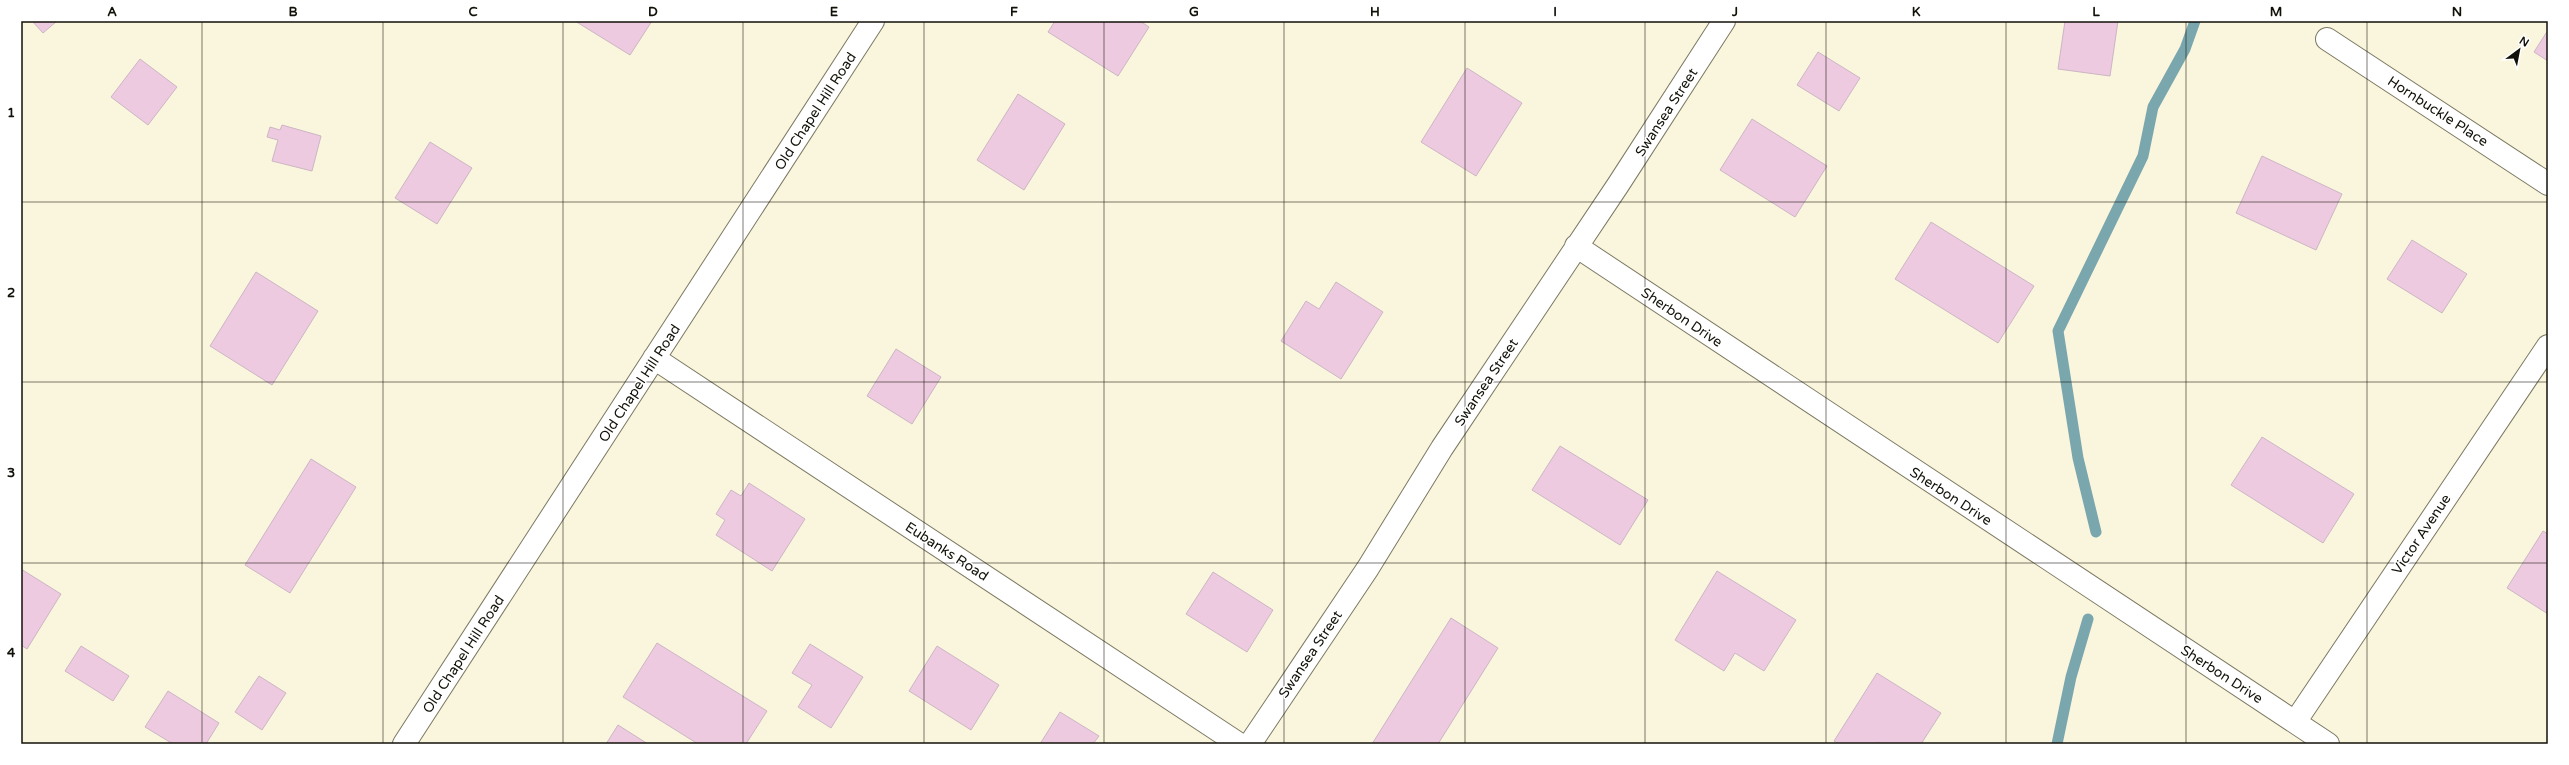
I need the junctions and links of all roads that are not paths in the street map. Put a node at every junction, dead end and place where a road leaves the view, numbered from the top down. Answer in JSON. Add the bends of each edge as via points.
{"nodes":[{"id":1,"x":873,"y":21,"type":"edge"},
{"id":2,"x":1724,"y":21,"type":"edge"},
{"id":3,"x":2327,"y":39,"type":"dead end"},
{"id":4,"x":2548,"y":184,"type":"edge"},
{"id":5,"x":1576,"y":246,"type":"junction"},
{"id":6,"x":2548,"y":346,"type":"edge"},
{"id":7,"x":654,"y":358,"type":"junction"},
{"id":8,"x":2295,"y":722,"type":"junction"},
{"id":9,"x":404,"y":744,"type":"edge"},
{"id":10,"x":1240,"y":744,"type":"edge"},
{"id":11,"x":1250,"y":744,"type":"edge"},
{"id":12,"x":2328,"y":744,"type":"edge"}],
"edges":[{"from":1,"to":7,"type":"street","name":"Old Chapel Hill Road"},
{"from":2,"to":5,"type":"street","name":"Swansea Street"},
{"from":3,"to":4,"type":"street","name":"Hornbuckle Place"},
{"from":5,"to":8,"type":"street","name":"Sherbon Drive"},
{"from":5,"to":11,"type":"street","name":"Swansea Street","via":[[1442,448],[1368,568]]},
{"from":6,"to":8,"type":"street","name":"Victor Avenue"},
{"from":7,"to":9,"type":"street","name":"Old Chapel Hill Road"},
{"from":7,"to":10,"type":"street","name":"Eubanks Road"},
{"from":8,"to":12,"type":"street","name":"Sherbon Drive"}]}
